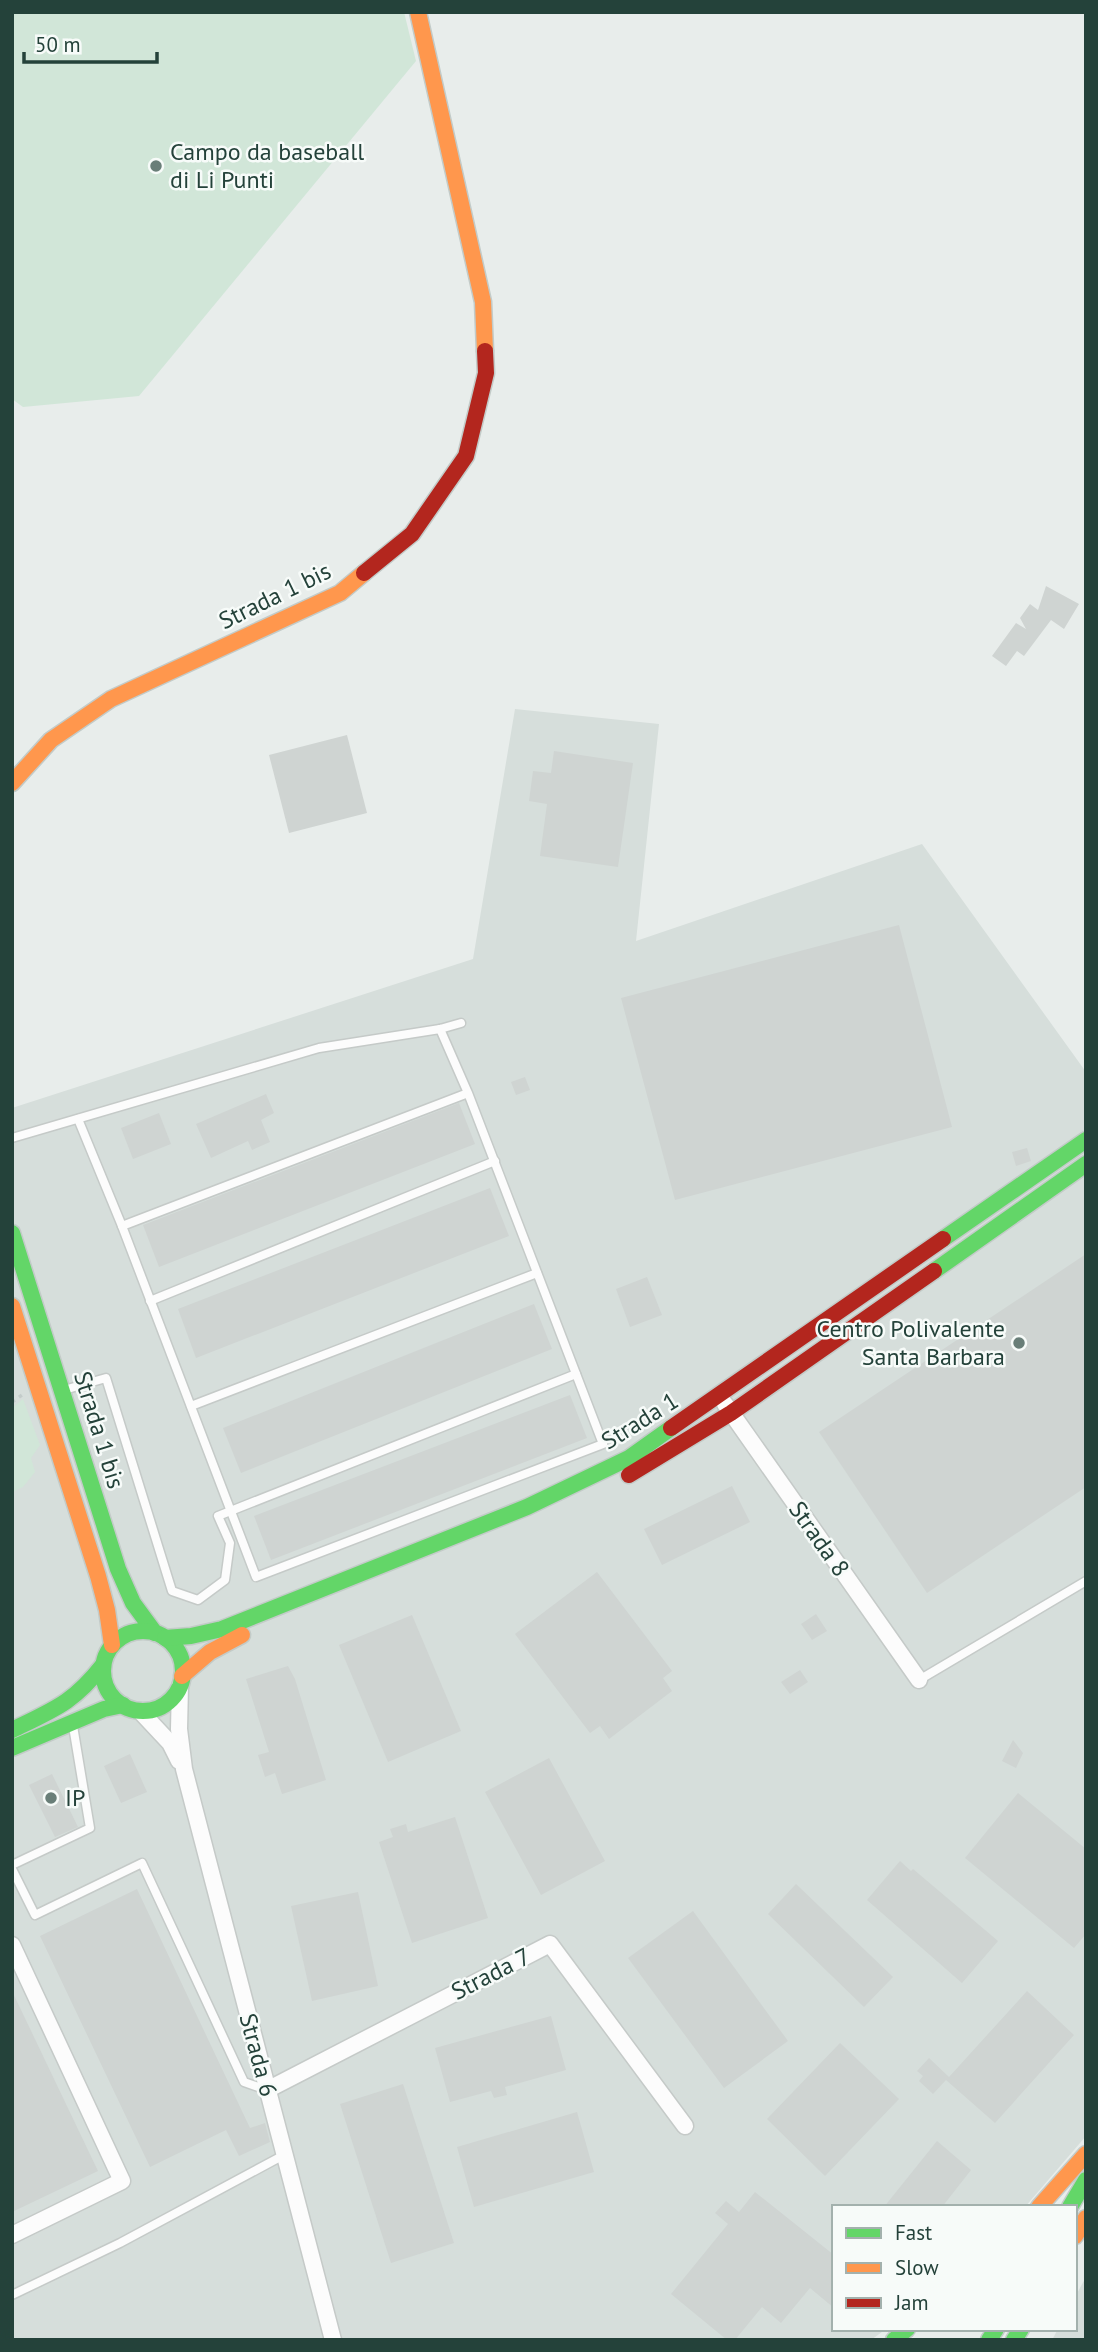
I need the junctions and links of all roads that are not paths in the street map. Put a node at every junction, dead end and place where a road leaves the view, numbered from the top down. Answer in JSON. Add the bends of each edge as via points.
{"nodes":[{"id":1,"x":418,"y":12,"type":"edge"},
{"id":2,"x":12,"y":783,"type":"edge"},
{"id":3,"x":461,"y":1023,"type":"dead end"},
{"id":4,"x":440,"y":1029,"type":"junction"},
{"id":5,"x":468,"y":1093,"type":"junction"},
{"id":6,"x":78,"y":1119,"type":"junction"},
{"id":7,"x":12,"y":1138,"type":"edge"},
{"id":8,"x":1086,"y":1140,"type":"edge"},
{"id":9,"x":495,"y":1161,"type":"junction"},
{"id":10,"x":1085,"y":1166,"type":"edge"},
{"id":11,"x":122,"y":1226,"type":"junction"},
{"id":12,"x":12,"y":1233,"type":"edge"},
{"id":13,"x":537,"y":1273,"type":"junction"},
{"id":14,"x":150,"y":1301,"type":"junction"},
{"id":15,"x":12,"y":1306,"type":"edge"},
{"id":16,"x":576,"y":1374,"type":"junction"},
{"id":17,"x":63,"y":1390,"type":"junction"},
{"id":18,"x":720,"y":1397,"type":"junction"},
{"id":19,"x":41,"y":1398,"type":"junction"},
{"id":20,"x":191,"y":1406,"type":"junction"},
{"id":21,"x":731,"y":1413,"type":"junction"},
{"id":22,"x":231,"y":1511,"type":"junction"},
{"id":23,"x":1086,"y":1581,"type":"edge"},
{"id":24,"x":160,"y":1636,"type":"junction"},
{"id":25,"x":112,"y":1645,"type":"junction"},
{"id":26,"x":103,"y":1665,"type":"junction"},
{"id":27,"x":919,"y":1680,"type":"joint"},
{"id":28,"x":181,"y":1681,"type":"junction"},
{"id":29,"x":122,"y":1705,"type":"junction"},
{"id":30,"x":140,"y":1711,"type":"junction"},
{"id":31,"x":72,"y":1722,"type":"junction"},
{"id":32,"x":12,"y":1730,"type":"edge"},
{"id":33,"x":12,"y":1748,"type":"edge"},
{"id":34,"x":184,"y":1769,"type":"junction"},
{"id":35,"x":12,"y":1867,"type":"edge"},
{"id":36,"x":12,"y":1945,"type":"edge"},
{"id":37,"x":267,"y":2090,"type":"junction"},
{"id":38,"x":685,"y":2126,"type":"dead end"},
{"id":39,"x":1086,"y":2154,"type":"edge"},
{"id":40,"x":284,"y":2155,"type":"junction"},
{"id":41,"x":1086,"y":2180,"type":"edge"},
{"id":42,"x":1041,"y":2205,"type":"edge"},
{"id":43,"x":1071,"y":2205,"type":"edge"},
{"id":44,"x":12,"y":2235,"type":"edge"},
{"id":45,"x":12,"y":2295,"type":"edge"},
{"id":46,"x":333,"y":2340,"type":"edge"}],
"edges":[{"from":1,"to":2,"type":"main road","name":"Strada 1 bis","via":[[483,302],[486,373],[466,456],[412,534],[340,593],[111,699],[51,740]]},
{"from":3,"to":4,"type":"lane"},
{"from":4,"to":5,"type":"lane"},
{"from":4,"to":6,"type":"lane","via":[[319,1048]]},
{"from":5,"to":9,"type":"lane"},
{"from":5,"to":11,"type":"lane"},
{"from":6,"to":7,"type":"lane"},
{"from":6,"to":11,"type":"lane"},
{"from":8,"to":18,"type":"main road","name":"Strada 1"},
{"from":9,"to":13,"type":"lane"},
{"from":9,"to":14,"type":"lane"},
{"from":10,"to":21,"type":"main road","name":"Strada 1"},
{"from":11,"to":14,"type":"lane"},
{"from":12,"to":17,"type":"main road","name":"Strada 1 bis"},
{"from":13,"to":16,"type":"lane"},
{"from":13,"to":20,"type":"lane"},
{"from":14,"to":20,"type":"lane"},
{"from":15,"to":19,"type":"main road","name":"Strada 1 bis"},
{"from":16,"to":22,"type":"lane"},
{"from":16,"to":22,"type":"lane","via":[[603,1444],[256,1577]]},
{"from":17,"to":19,"type":"lane"},
{"from":17,"to":22,"type":"lane","via":[[106,1378],[172,1591],[198,1600],[225,1580],[230,1543],[218,1516]]},
{"from":17,"to":24,"type":"main road","name":"Strada 1 bis","via":[[129,1599]]},
{"from":18,"to":21,"type":"street","name":"Strada 8"},
{"from":18,"to":24,"type":"main road","name":"Strada 1","via":[[629,1458],[527,1507],[222,1629]]},
{"from":19,"to":25,"type":"main road","name":"Strada 1 bis","via":[[98,1576]]},
{"from":20,"to":22,"type":"lane"},
{"from":21,"to":27,"type":"street","name":"Strada 8"},
{"from":21,"to":28,"type":"main road","name":"Strada 1","via":[[638,1471],[531,1521],[222,1643]]},
{"from":23,"to":27,"type":"lane"},
{"from":24,"to":25,"type":"main road","via":[[135,1632]]},
{"from":24,"to":28,"type":"main road","via":[[177,1651]]},
{"from":25,"to":26,"type":"main road"},
{"from":26,"to":29,"type":"main road","via":[[107,1688]]},
{"from":26,"to":32,"type":"main road","via":[[64,1705]]},
{"from":28,"to":30,"type":"main road","via":[[164,1705]]},
{"from":28,"to":34,"type":"street","name":"Strada 6","via":[[179,1729]]},
{"from":29,"to":30,"type":"main road"},
{"from":29,"to":31,"type":"main road"},
{"from":30,"to":34,"type":"street","name":"Strada 6","via":[[170,1743]]},
{"from":31,"to":33,"type":"main road"},
{"from":31,"to":35,"type":"lane","via":[[90,1828]]},
{"from":34,"to":37,"type":"street","name":"Strada 6"},
{"from":35,"to":37,"type":"lane","via":[[35,1915],[142,1863],[244,2082]]},
{"from":36,"to":44,"type":"street","via":[[122,2181]]},
{"from":37,"to":38,"type":"street","name":"Strada 7","via":[[550,1944]]},
{"from":37,"to":40,"type":"street","name":"Strada 6"},
{"from":39,"to":42,"type":"main road"},
{"from":40,"to":45,"type":"lane"},
{"from":40,"to":46,"type":"street","name":"Strada 6"},
{"from":41,"to":43,"type":"main road"}]}
